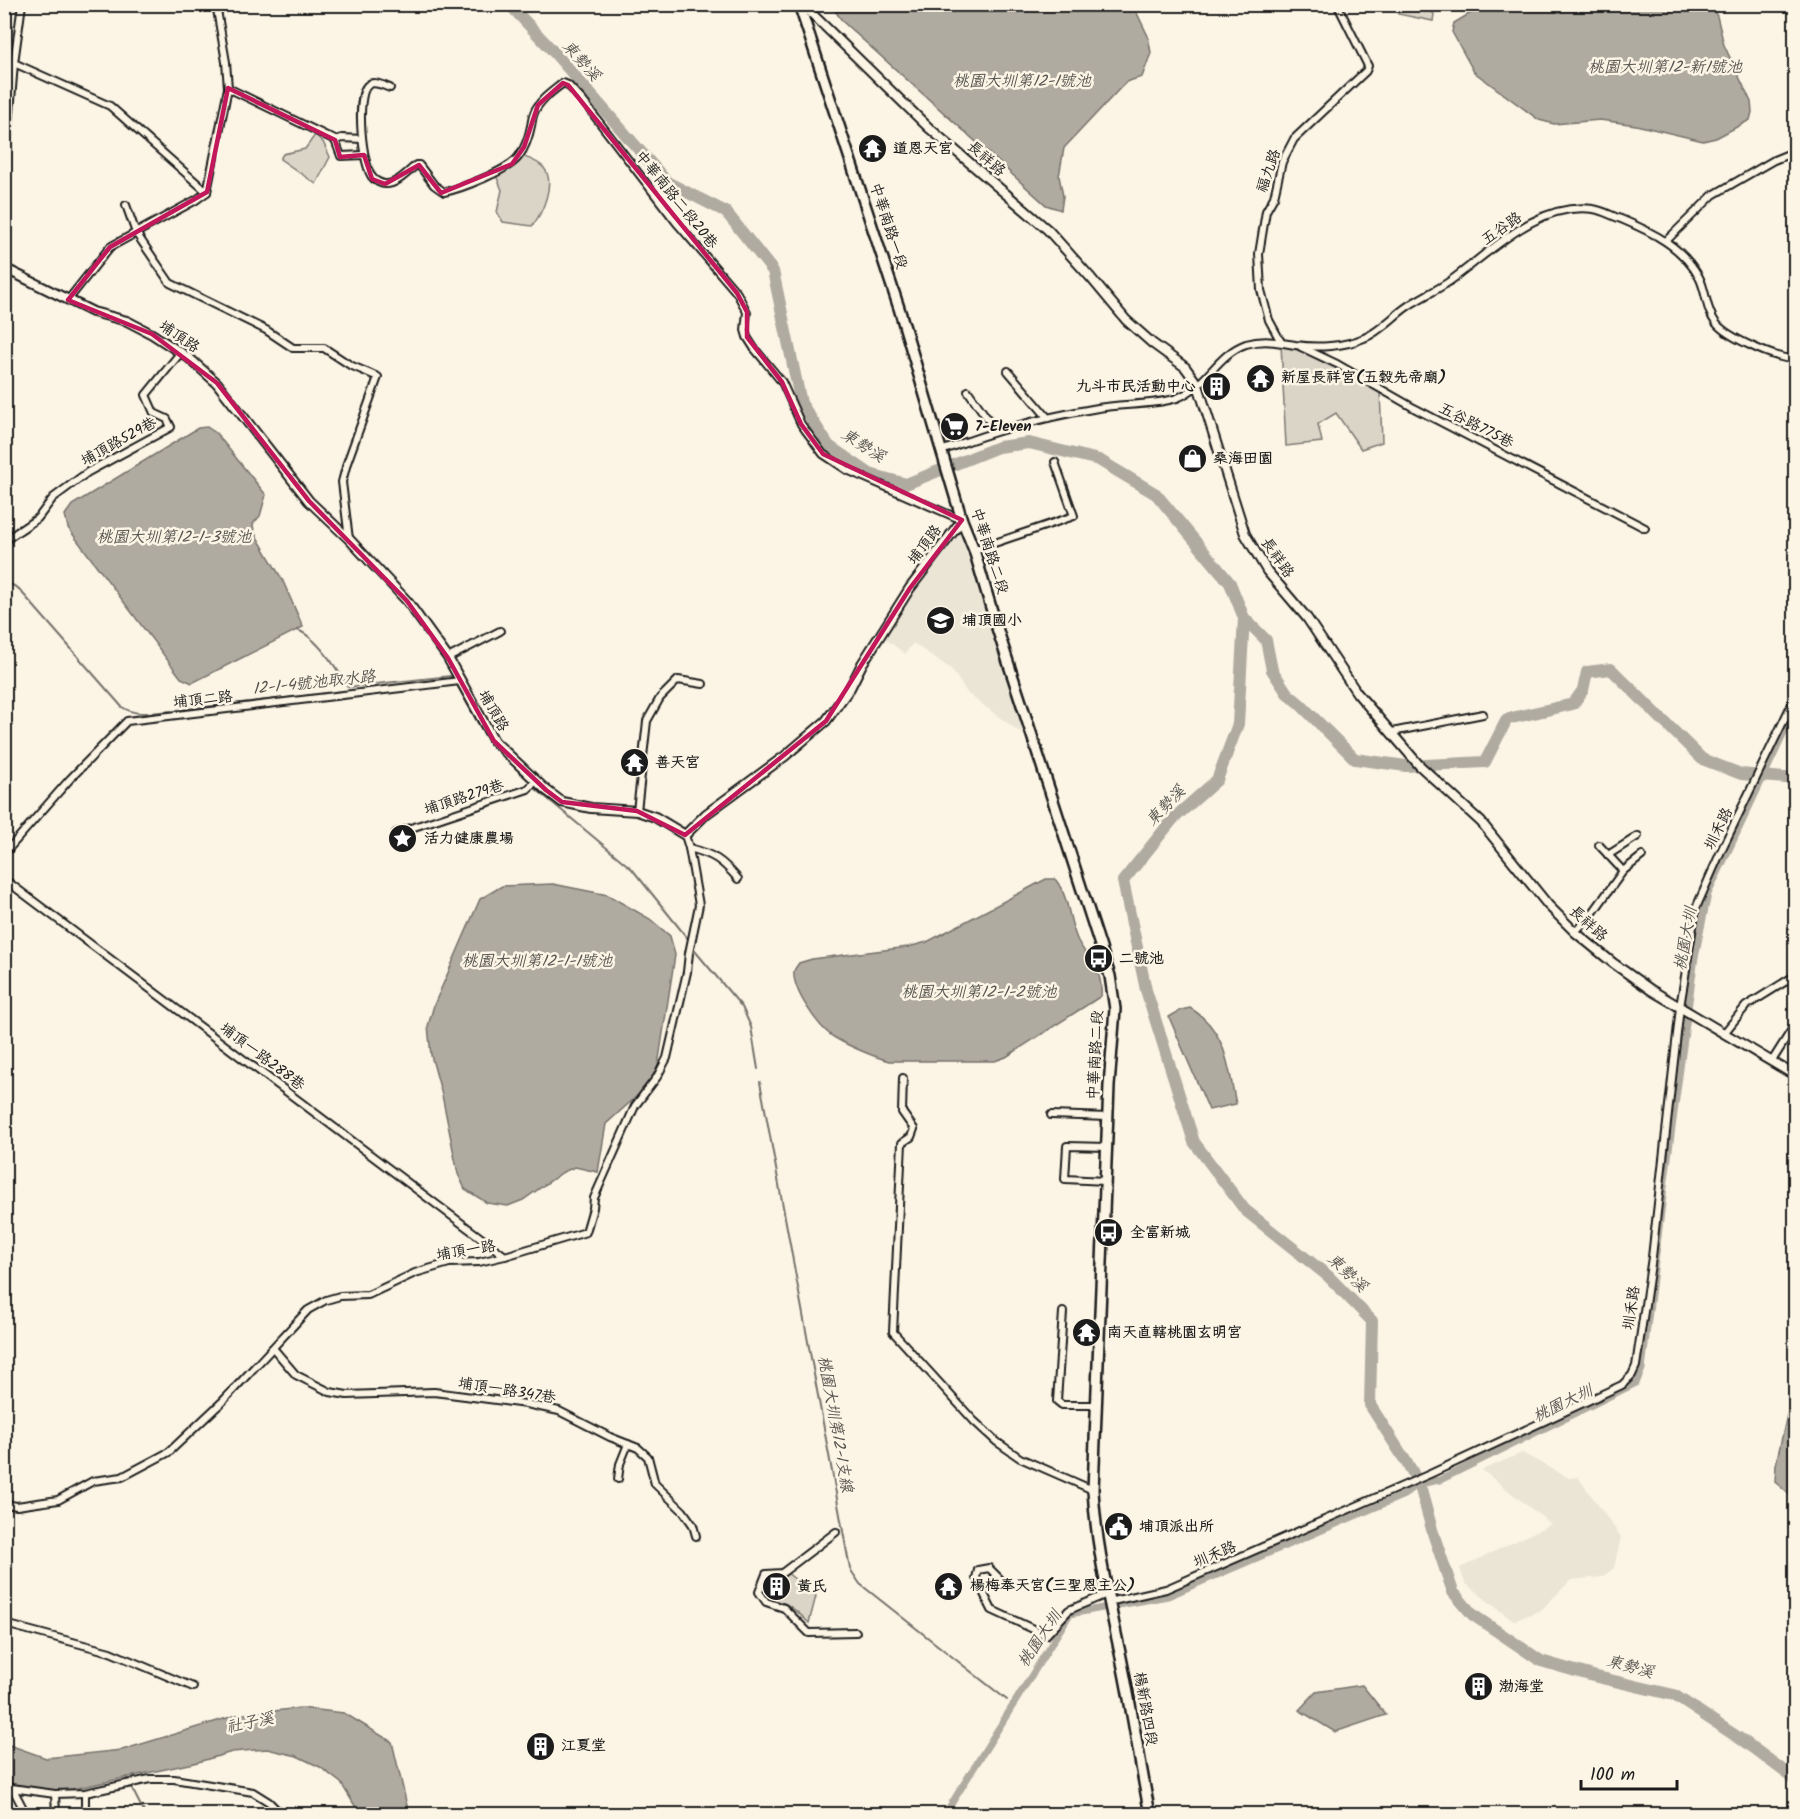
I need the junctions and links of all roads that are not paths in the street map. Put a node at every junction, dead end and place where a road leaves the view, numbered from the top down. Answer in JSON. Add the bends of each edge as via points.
{"nodes":[{"id":1,"x":22,"y":4,"type":"edge"},
{"id":2,"x":216,"y":4,"type":"edge"},
{"id":3,"x":800,"y":4,"type":"edge"},
{"id":4,"x":1337,"y":4,"type":"edge"},
{"id":5,"x":4,"y":57,"type":"edge"},
{"id":6,"x":14,"y":63,"type":"junction"},
{"id":7,"x":228,"y":88,"type":"junction"},
{"id":8,"x":390,"y":88,"type":"dead end"},
{"id":9,"x":362,"y":139,"type":"junction"},
{"id":10,"x":335,"y":140,"type":"junction"},
{"id":11,"x":1796,"y":151,"type":"edge"},
{"id":12,"x":364,"y":155,"type":"junction"},
{"id":13,"x":4,"y":189,"type":"edge"},
{"id":14,"x":207,"y":192,"type":"junction"},
{"id":15,"x":126,"y":205,"type":"dead end"},
{"id":16,"x":136,"y":233,"type":"junction"},
{"id":17,"x":1666,"y":241,"type":"junction"},
{"id":18,"x":4,"y":268,"type":"edge"},
{"id":19,"x":68,"y":300,"type":"junction"},
{"id":20,"x":1281,"y":342,"type":"junction"},
{"id":21,"x":1297,"y":345,"type":"junction"},
{"id":22,"x":181,"y":352,"type":"junction"},
{"id":23,"x":1796,"y":359,"type":"edge"},
{"id":24,"x":1008,"y":370,"type":"dead end"},
{"id":25,"x":1198,"y":385,"type":"junction"},
{"id":26,"x":968,"y":391,"type":"dead end"},
{"id":27,"x":1048,"y":417,"type":"junction"},
{"id":28,"x":996,"y":431,"type":"junction"},
{"id":29,"x":942,"y":455,"type":"junction"},
{"id":30,"x":1055,"y":462,"type":"dead end"},
{"id":31,"x":956,"y":497,"type":"joint"},
{"id":32,"x":962,"y":520,"type":"junction"},
{"id":33,"x":1645,"y":528,"type":"dead end"},
{"id":34,"x":349,"y":539,"type":"junction"},
{"id":35,"x":4,"y":541,"type":"edge"},
{"id":36,"x":974,"y":550,"type":"junction"},
{"id":37,"x":500,"y":631,"type":"dead end"},
{"id":38,"x":448,"y":658,"type":"junction"},
{"id":39,"x":460,"y":681,"type":"junction"},
{"id":40,"x":703,"y":684,"type":"dead end"},
{"id":41,"x":1796,"y":695,"type":"edge"},
{"id":42,"x":1483,"y":714,"type":"dead end"},
{"id":43,"x":1392,"y":732,"type":"junction"},
{"id":44,"x":536,"y":781,"type":"junction"},
{"id":45,"x":637,"y":811,"type":"junction"},
{"id":46,"x":396,"y":832,"type":"dead end"},
{"id":47,"x":685,"y":835,"type":"junction"},
{"id":48,"x":1638,"y":836,"type":"dead end"},
{"id":49,"x":1599,"y":845,"type":"dead end"},
{"id":50,"x":689,"y":848,"type":"junction"},
{"id":51,"x":4,"y":854,"type":"edge"},
{"id":52,"x":1608,"y":855,"type":"junction"},
{"id":53,"x":1642,"y":856,"type":"dead end"},
{"id":54,"x":1623,"y":871,"type":"junction"},
{"id":55,"x":4,"y":879,"type":"edge"},
{"id":56,"x":738,"y":879,"type":"dead end"},
{"id":57,"x":1575,"y":932,"type":"junction"},
{"id":58,"x":1796,"y":975,"type":"edge"},
{"id":59,"x":1685,"y":1010,"type":"junction"},
{"id":60,"x":1796,"y":1023,"type":"edge"},
{"id":61,"x":1725,"y":1032,"type":"junction"},
{"id":62,"x":1772,"y":1062,"type":"junction"},
{"id":63,"x":1796,"y":1076,"type":"edge"},
{"id":64,"x":903,"y":1078,"type":"dead end"},
{"id":65,"x":1051,"y":1115,"type":"dead end"},
{"id":66,"x":1108,"y":1117,"type":"junction"},
{"id":67,"x":1107,"y":1147,"type":"junction"},
{"id":68,"x":1106,"y":1181,"type":"junction"},
{"id":69,"x":505,"y":1256,"type":"junction"},
{"id":70,"x":1063,"y":1312,"type":"dead end"},
{"id":71,"x":273,"y":1348,"type":"junction"},
{"id":72,"x":1096,"y":1405,"type":"junction"},
{"id":73,"x":628,"y":1444,"type":"junction"},
{"id":74,"x":618,"y":1479,"type":"dead end"},
{"id":75,"x":1093,"y":1490,"type":"junction"},
{"id":76,"x":4,"y":1504,"type":"edge"},
{"id":77,"x":836,"y":1532,"type":"dead end"},
{"id":78,"x":696,"y":1536,"type":"dead end"},
{"id":79,"x":1006,"y":1585,"type":"dead end"},
{"id":80,"x":1108,"y":1601,"type":"junction"},
{"id":81,"x":9,"y":1625,"type":"dead end"},
{"id":82,"x":856,"y":1632,"type":"dead end"},
{"id":83,"x":193,"y":1687,"type":"dead end"},
{"id":84,"x":4,"y":1787,"type":"edge"},
{"id":85,"x":13,"y":1789,"type":"junction"},
{"id":86,"x":85,"y":1793,"type":"junction"},
{"id":87,"x":55,"y":1794,"type":"junction"},
{"id":88,"x":26,"y":1815,"type":"edge"},
{"id":89,"x":56,"y":1815,"type":"edge"},
{"id":90,"x":85,"y":1815,"type":"edge"},
{"id":91,"x":281,"y":1815,"type":"edge"},
{"id":92,"x":1150,"y":1815,"type":"edge"}],
"edges":[{"from":1,"to":6,"type":"street"},
{"from":2,"to":7,"type":"street"},
{"from":3,"to":25,"type":"street","name":"長祥路","via":[[928,127],[1048,230],[1126,320],[1185,367]]},
{"from":3,"to":29,"type":"main road","name":"中華南路一段","via":[[899,308]]},
{"from":4,"to":20,"type":"street","name":"福九路","via":[[1368,66],[1294,139],[1266,211],[1259,254],[1261,290],[1269,320]]},
{"from":5,"to":6,"type":"street"},
{"from":6,"to":13,"type":"street"},
{"from":6,"to":14,"type":"street","via":[[110,106]]},
{"from":7,"to":10,"type":"street"},
{"from":7,"to":14,"type":"street"},
{"from":8,"to":9,"type":"street","via":[[372,83],[363,91]]},
{"from":9,"to":10,"type":"street"},
{"from":9,"to":12,"type":"street"},
{"from":10,"to":12,"type":"street","via":[[340,156]]},
{"from":11,"to":17,"type":"street","via":[[1713,195]]},
{"from":12,"to":32,"type":"street","name":"中華南路二段20巷","via":[[374,179],[385,184],[393,183],[419,165],[444,192],[466,186],[512,164],[530,133],[538,105],[563,83],[568,85],[737,293],[747,312],[747,337],[782,382],[801,424],[823,454],[847,470]]},
{"from":14,"to":16,"type":"street"},
{"from":15,"to":16,"type":"street"},
{"from":16,"to":19,"type":"street","via":[[110,248]]},
{"from":16,"to":34,"type":"street","via":[[170,283],[266,330],[293,348],[324,348],[378,377],[342,482]]},
{"from":17,"to":21,"type":"street","name":"五谷路","via":[[1599,210],[1557,212],[1524,226],[1366,338],[1341,345]]},
{"from":17,"to":23,"type":"street","name":"五谷路","via":[[1680,251],[1698,275],[1716,323],[1769,353]]},
{"from":18,"to":19,"type":"street","name":"埔頂路"},
{"from":19,"to":22,"type":"street","name":"埔頂路","via":[[93,312],[128,321]]},
{"from":20,"to":21,"type":"street","name":"五谷路"},
{"from":20,"to":25,"type":"street","name":"五谷路","via":[[1267,340],[1232,351]]},
{"from":21,"to":33,"type":"street","name":"五谷路775巷"},
{"from":22,"to":34,"type":"street","name":"埔頂路","via":[[217,383],[309,501]]},
{"from":22,"to":35,"type":"street","name":"埔頂路529巷","via":[[147,395],[154,413],[167,419],[171,427],[88,472],[53,498],[38,518]]},
{"from":24,"to":27,"type":"street"},
{"from":25,"to":27,"type":"street","via":[[1177,398]]},
{"from":25,"to":43,"type":"street","name":"長祥路","via":[[1245,534],[1267,571],[1308,618],[1357,693]]},
{"from":26,"to":28,"type":"street"},
{"from":27,"to":28,"type":"street"},
{"from":28,"to":29,"type":"street"},
{"from":29,"to":31,"type":"main road","name":"中華南路一段"},
{"from":30,"to":36,"type":"street","via":[[1074,516]]},
{"from":31,"to":32,"type":"main road","name":"中華南路二段"},
{"from":32,"to":36,"type":"main road","name":"中華南路二段"},
{"from":32,"to":47,"type":"street","name":"埔頂路","via":[[910,588],[826,721],[706,814]]},
{"from":34,"to":38,"type":"street","name":"埔頂路","via":[[406,601]]},
{"from":36,"to":66,"type":"main road","name":"中華南路二段","via":[[1110,976],[1115,1009]]},
{"from":37,"to":38,"type":"street"},
{"from":38,"to":39,"type":"street","name":"埔頂路"},
{"from":39,"to":44,"type":"street","name":"埔頂路","via":[[494,741]]},
{"from":39,"to":51,"type":"street","name":"埔頂二路","via":[[127,721]]},
{"from":40,"to":45,"type":"street","via":[[678,680],[660,698],[647,721]]},
{"from":41,"to":59,"type":"street","name":"圳禾路","via":[[1696,908]]},
{"from":42,"to":43,"type":"street"},
{"from":43,"to":57,"type":"street","name":"長祥路","via":[[1416,761],[1481,822]]},
{"from":44,"to":45,"type":"street","name":"埔頂路","via":[[562,802]]},
{"from":44,"to":46,"type":"street","name":"埔頂路279巷","via":[[528,789]]},
{"from":45,"to":47,"type":"street","name":"埔頂路","via":[[656,817]]},
{"from":47,"to":50,"type":"street","name":"埔頂一路"},
{"from":48,"to":52,"type":"street"},
{"from":49,"to":52,"type":"street"},
{"from":50,"to":56,"type":"street","via":[[724,862]]},
{"from":50,"to":69,"type":"street","name":"埔頂一路","via":[[699,905],[667,1058],[634,1106],[594,1198],[586,1232]]},
{"from":52,"to":54,"type":"street"},
{"from":53,"to":54,"type":"street"},
{"from":54,"to":57,"type":"street"},
{"from":55,"to":69,"type":"street","name":"埔頂一路288巷"},
{"from":57,"to":59,"type":"street","name":"長祥路","via":[[1613,963]]},
{"from":58,"to":61,"type":"street","via":[[1746,1006]]},
{"from":59,"to":61,"type":"street","name":"長祥路"},
{"from":59,"to":80,"type":"street","name":"圳禾路","via":[[1632,1375],[1622,1385],[1426,1476],[1166,1589]]},
{"from":60,"to":62,"type":"street"},
{"from":61,"to":62,"type":"street","name":"長祥路"},
{"from":62,"to":63,"type":"street","name":"長祥路"},
{"from":64,"to":75,"type":"street","via":[[902,1112],[914,1129],[902,1143],[893,1332],[997,1442],[1029,1462]]},
{"from":65,"to":66,"type":"street"},
{"from":66,"to":67,"type":"main road","name":"中華南路二段"},
{"from":67,"to":68,"type":"main road","name":"中華南路二段"},
{"from":67,"to":68,"type":"street","via":[[1068,1146],[1065,1179]]},
{"from":68,"to":72,"type":"main road","name":"中華南路二段"},
{"from":69,"to":71,"type":"street","name":"埔頂一路","via":[[449,1263],[368,1295],[326,1300],[308,1310]]},
{"from":70,"to":72,"type":"street","via":[[1057,1401],[1062,1406]]},
{"from":71,"to":73,"type":"street","name":"埔頂一路347巷","via":[[296,1375],[330,1392],[434,1392],[526,1404],[559,1411]]},
{"from":71,"to":76,"type":"street","name":"埔頂一路","via":[[169,1452],[122,1478],[93,1481],[58,1500]]},
{"from":72,"to":75,"type":"main road","name":"中華南路二段"},
{"from":73,"to":74,"type":"street"},
{"from":73,"to":78,"type":"street","name":"埔頂一路347巷","via":[[648,1457],[655,1484],[683,1511]]},
{"from":75,"to":80,"type":"main road","name":"中華南路二段"},
{"from":77,"to":82,"type":"street","via":[[782,1573],[766,1574],[759,1592],[766,1602],[784,1608],[809,1633]]},
{"from":79,"to":80,"type":"street","name":"圳禾路","via":[[989,1568],[978,1570],[976,1578],[992,1610],[1046,1635],[1069,1610]]},
{"from":80,"to":92,"type":"main road","name":"楊新路四段"},
{"from":81,"to":83,"type":"street","via":[[110,1653]]},
{"from":84,"to":85,"type":"street"},
{"from":85,"to":87,"type":"street"},
{"from":85,"to":88,"type":"street"},
{"from":86,"to":87,"type":"street"},
{"from":86,"to":90,"type":"street"},
{"from":86,"to":91,"type":"street","via":[[137,1781],[174,1779],[243,1790],[262,1797]]},
{"from":87,"to":89,"type":"street"}]}
